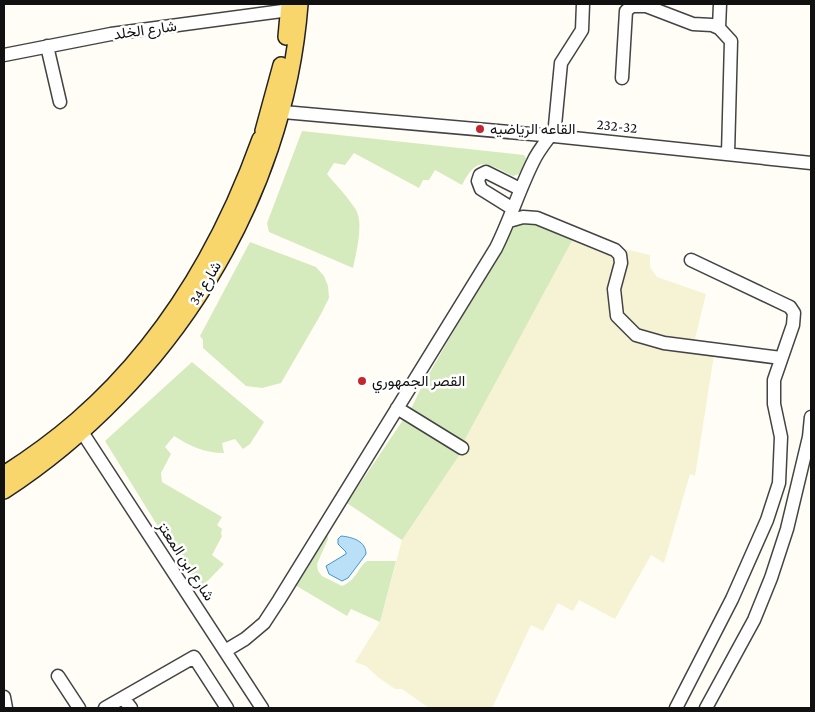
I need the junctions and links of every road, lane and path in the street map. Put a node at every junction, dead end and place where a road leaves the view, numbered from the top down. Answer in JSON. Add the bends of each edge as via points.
{"nodes":[{"id":1,"x":583,"y":4,"type":"edge"},
{"id":2,"x":720,"y":4,"type":"edge"},
{"id":3,"x":294,"y":7,"type":"edge"},
{"id":4,"x":719,"y":28,"type":"junction"},
{"id":5,"x":47,"y":46,"type":"junction"},
{"id":6,"x":4,"y":55,"type":"edge"},
{"id":7,"x":622,"y":78,"type":"dead end"},
{"id":8,"x":60,"y":102,"type":"dead end"},
{"id":9,"x":275,"y":111,"type":"junction"},
{"id":10,"x":552,"y":136,"type":"junction"},
{"id":11,"x":728,"y":154,"type":"junction"},
{"id":12,"x":811,"y":163,"type":"edge"},
{"id":13,"x":520,"y":189,"type":"junction"},
{"id":14,"x":511,"y":215,"type":"junction"},
{"id":15,"x":691,"y":260,"type":"dead end"},
{"id":16,"x":781,"y":358,"type":"junction"},
{"id":17,"x":397,"y":408,"type":"junction"},
{"id":18,"x":811,"y":417,"type":"edge"},
{"id":19,"x":82,"y":432,"type":"junction"},
{"id":20,"x":462,"y":448,"type":"dead end"},
{"id":21,"x":4,"y":474,"type":"edge"},
{"id":22,"x":4,"y":491,"type":"edge"},
{"id":23,"x":225,"y":651,"type":"junction"},
{"id":24,"x":58,"y":676,"type":"dead end"},
{"id":25,"x":4,"y":697,"type":"edge"},
{"id":26,"x":127,"y":703,"type":"edge"},
{"id":27,"x":6,"y":708,"type":"edge"},
{"id":28,"x":79,"y":708,"type":"edge"},
{"id":29,"x":105,"y":708,"type":"edge"},
{"id":30,"x":227,"y":708,"type":"edge"},
{"id":31,"x":262,"y":708,"type":"edge"},
{"id":32,"x":676,"y":708,"type":"edge"},
{"id":33,"x":706,"y":708,"type":"edge"}],
"edges":[{"from":1,"to":10,"type":"street","via":[[582,30],[561,63]]},
{"from":2,"to":4,"type":"street"},
{"from":3,"to":5,"type":"street","name":"شارع الخلد"},
{"from":3,"to":9,"type":"main road","name":"شارع 34","via":[[292,60]]},
{"from":4,"to":7,"type":"street","via":[[693,24],[646,6],[632,6],[626,11]]},
{"from":4,"to":11,"type":"street","via":[[731,41]]},
{"from":5,"to":6,"type":"street","name":"شارع الخلد"},
{"from":5,"to":8,"type":"street"},
{"from":9,"to":10,"type":"street","name":"232-32"},
{"from":9,"to":19,"type":"main road","name":"شارع 34","via":[[267,159],[247,206],[194,301],[145,368]]},
{"from":9,"to":21,"type":"main road","name":"شارع 34","via":[[226,222],[164,325],[78,420]]},
{"from":10,"to":11,"type":"street","name":"232-32"},
{"from":10,"to":13,"type":"street","via":[[534,160]]},
{"from":11,"to":12,"type":"street","name":"232-32"},
{"from":13,"to":14,"type":"street"},
{"from":13,"to":14,"type":"street","via":[[486,172],[480,175],[481,189]]},
{"from":14,"to":16,"type":"street","via":[[537,218],[615,250],[622,263],[614,290],[617,316],[636,335],[664,343]]},
{"from":14,"to":17,"type":"street","via":[[496,248]]},
{"from":15,"to":16,"type":"street","via":[[790,307],[794,313],[793,325]]},
{"from":16,"to":32,"type":"street","via":[[774,380],[781,437],[779,483],[767,520],[732,600]]},
{"from":17,"to":20,"type":"street"},
{"from":17,"to":23,"type":"street","via":[[264,623]]},
{"from":18,"to":33,"type":"street","via":[[787,529],[771,578],[754,620]]},
{"from":19,"to":22,"type":"main road","name":"شارع 34"},
{"from":19,"to":23,"type":"street","name":"شارع ابن المعتز"},
{"from":23,"to":31,"type":"street","name":"شارع ابن المعتز"},
{"from":24,"to":28,"type":"street"},
{"from":25,"to":27,"type":"street"},
{"from":26,"to":29,"type":"street"},
{"from":26,"to":30,"type":"street","via":[[194,656]]}]}
